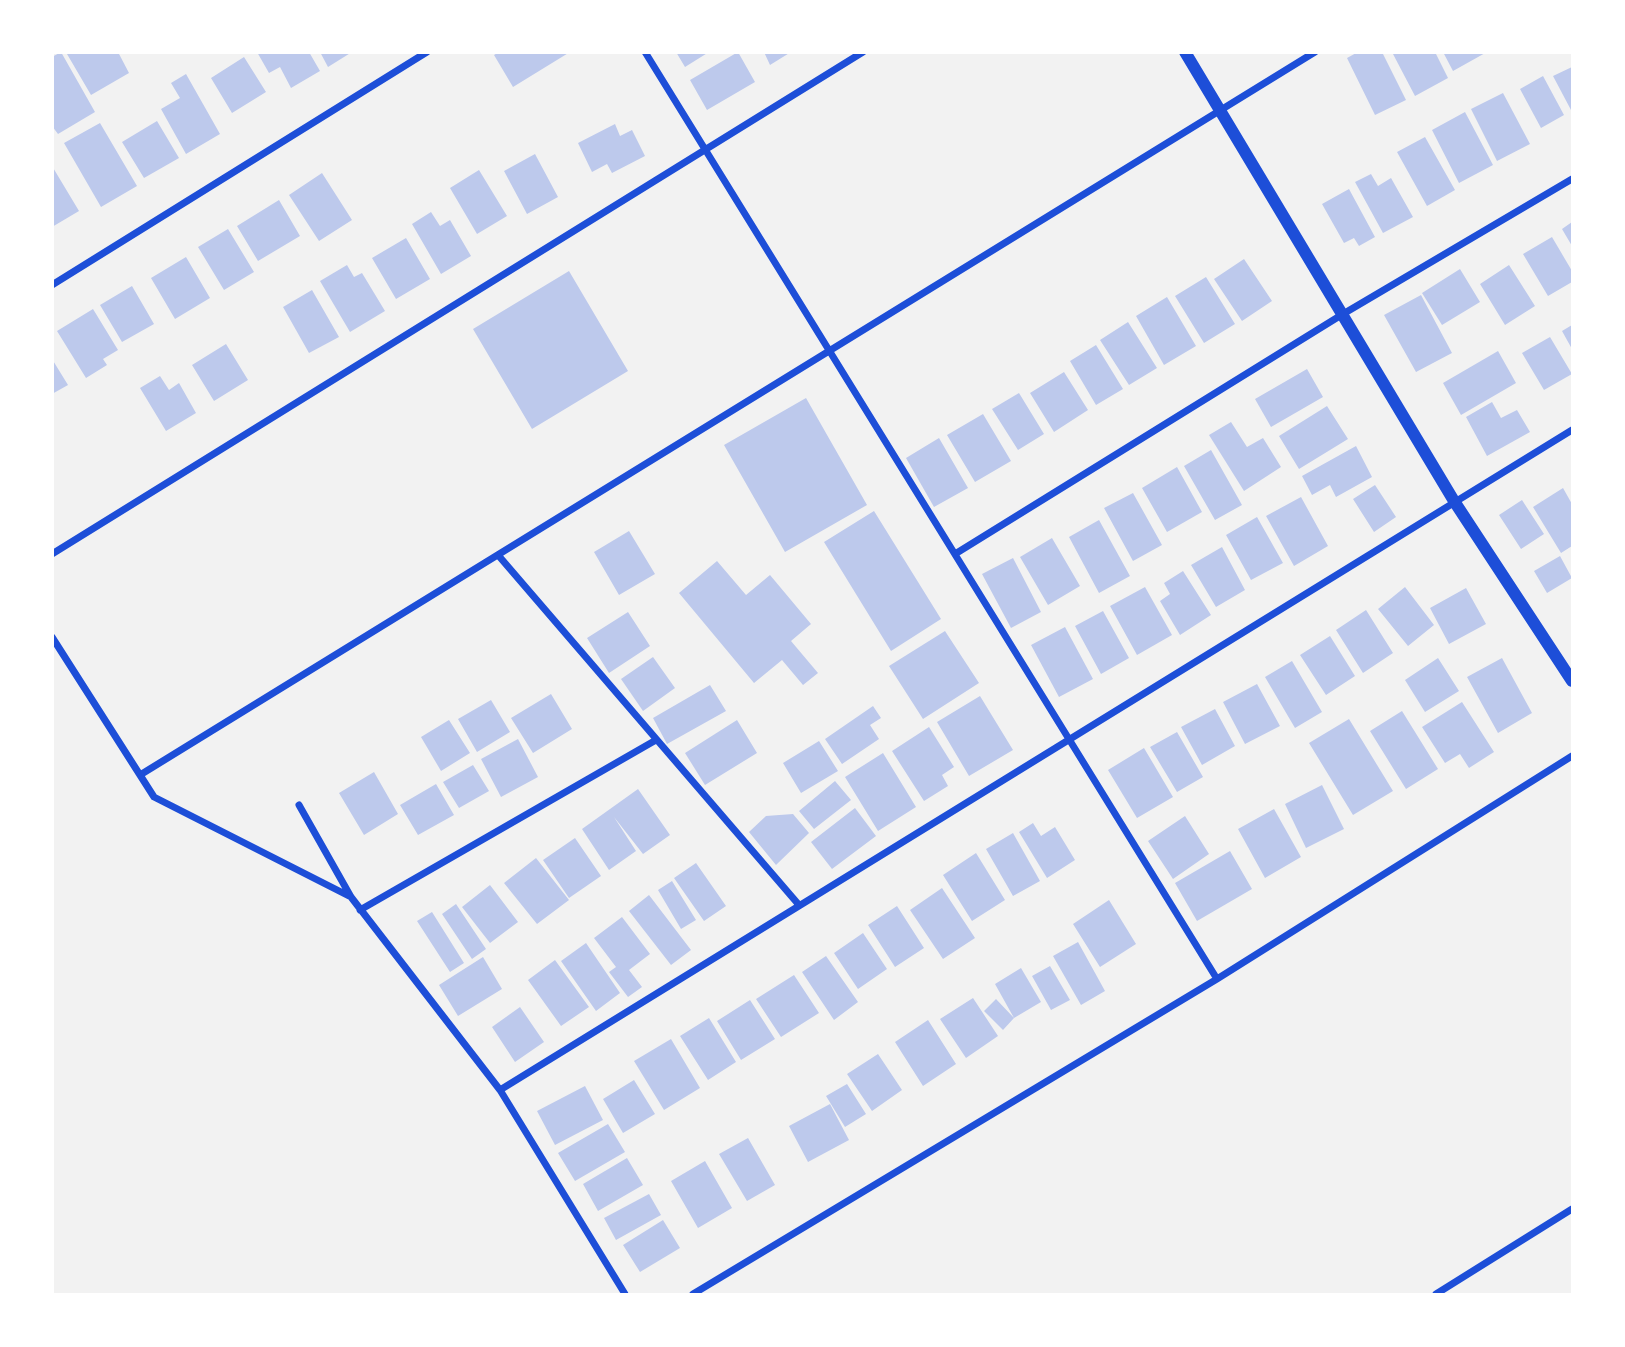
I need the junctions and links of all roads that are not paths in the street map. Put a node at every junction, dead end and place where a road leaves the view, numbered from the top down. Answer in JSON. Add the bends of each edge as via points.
{"nodes":[{"id":1,"x":427,"y":52,"type":"edge"},
{"id":2,"x":645,"y":52,"type":"edge"},
{"id":3,"x":863,"y":52,"type":"edge"},
{"id":4,"x":1185,"y":52,"type":"edge"},
{"id":5,"x":1315,"y":52,"type":"edge"},
{"id":6,"x":1220,"y":111,"type":"junction"},
{"id":7,"x":705,"y":150,"type":"junction"},
{"id":8,"x":1573,"y":179,"type":"edge"},
{"id":9,"x":52,"y":285,"type":"edge"},
{"id":10,"x":1343,"y":314,"type":"junction"},
{"id":11,"x":830,"y":351,"type":"junction"},
{"id":12,"x":1573,"y":429,"type":"edge"},
{"id":13,"x":1454,"y":501,"type":"junction"},
{"id":14,"x":52,"y":554,"type":"edge"},
{"id":15,"x":955,"y":554,"type":"junction"},
{"id":16,"x":498,"y":555,"type":"junction"},
{"id":17,"x":52,"y":637,"type":"edge"},
{"id":18,"x":1573,"y":681,"type":"edge"},
{"id":19,"x":1069,"y":739,"type":"junction"},
{"id":20,"x":656,"y":740,"type":"junction"},
{"id":21,"x":1573,"y":756,"type":"edge"},
{"id":22,"x":140,"y":775,"type":"junction"},
{"id":23,"x":299,"y":805,"type":"dead end"},
{"id":24,"x":351,"y":897,"type":"junction"},
{"id":25,"x":799,"y":905,"type":"junction"},
{"id":26,"x":360,"y":910,"type":"junction"},
{"id":27,"x":1217,"y":979,"type":"junction"},
{"id":28,"x":500,"y":1090,"type":"junction"},
{"id":29,"x":1573,"y":1209,"type":"edge"},
{"id":30,"x":625,"y":1294,"type":"edge"},
{"id":31,"x":693,"y":1294,"type":"edge"},
{"id":32,"x":1436,"y":1294,"type":"edge"}],
"edges":[{"from":1,"to":9,"type":"street"},
{"from":2,"to":7,"type":"street"},
{"from":3,"to":7,"type":"street"},
{"from":4,"to":6,"type":"street"},
{"from":5,"to":6,"type":"street"},
{"from":6,"to":10,"type":"street"},
{"from":6,"to":11,"type":"street"},
{"from":7,"to":11,"type":"street"},
{"from":7,"to":14,"type":"street"},
{"from":8,"to":10,"type":"street"},
{"from":10,"to":13,"type":"street"},
{"from":10,"to":15,"type":"street"},
{"from":11,"to":15,"type":"street"},
{"from":11,"to":16,"type":"street"},
{"from":12,"to":13,"type":"street"},
{"from":13,"to":18,"type":"street"},
{"from":13,"to":19,"type":"street"},
{"from":15,"to":19,"type":"street"},
{"from":16,"to":20,"type":"street"},
{"from":16,"to":22,"type":"street"},
{"from":17,"to":22,"type":"street"},
{"from":19,"to":25,"type":"street"},
{"from":19,"to":27,"type":"street"},
{"from":20,"to":25,"type":"street"},
{"from":20,"to":26,"type":"street"},
{"from":21,"to":27,"type":"street"},
{"from":22,"to":24,"type":"street","via":[[154,797]]},
{"from":23,"to":24,"type":"street"},
{"from":24,"to":26,"type":"street"},
{"from":25,"to":28,"type":"street"},
{"from":26,"to":28,"type":"street"},
{"from":27,"to":31,"type":"street"},
{"from":28,"to":30,"type":"street"},
{"from":29,"to":32,"type":"street"}]}
